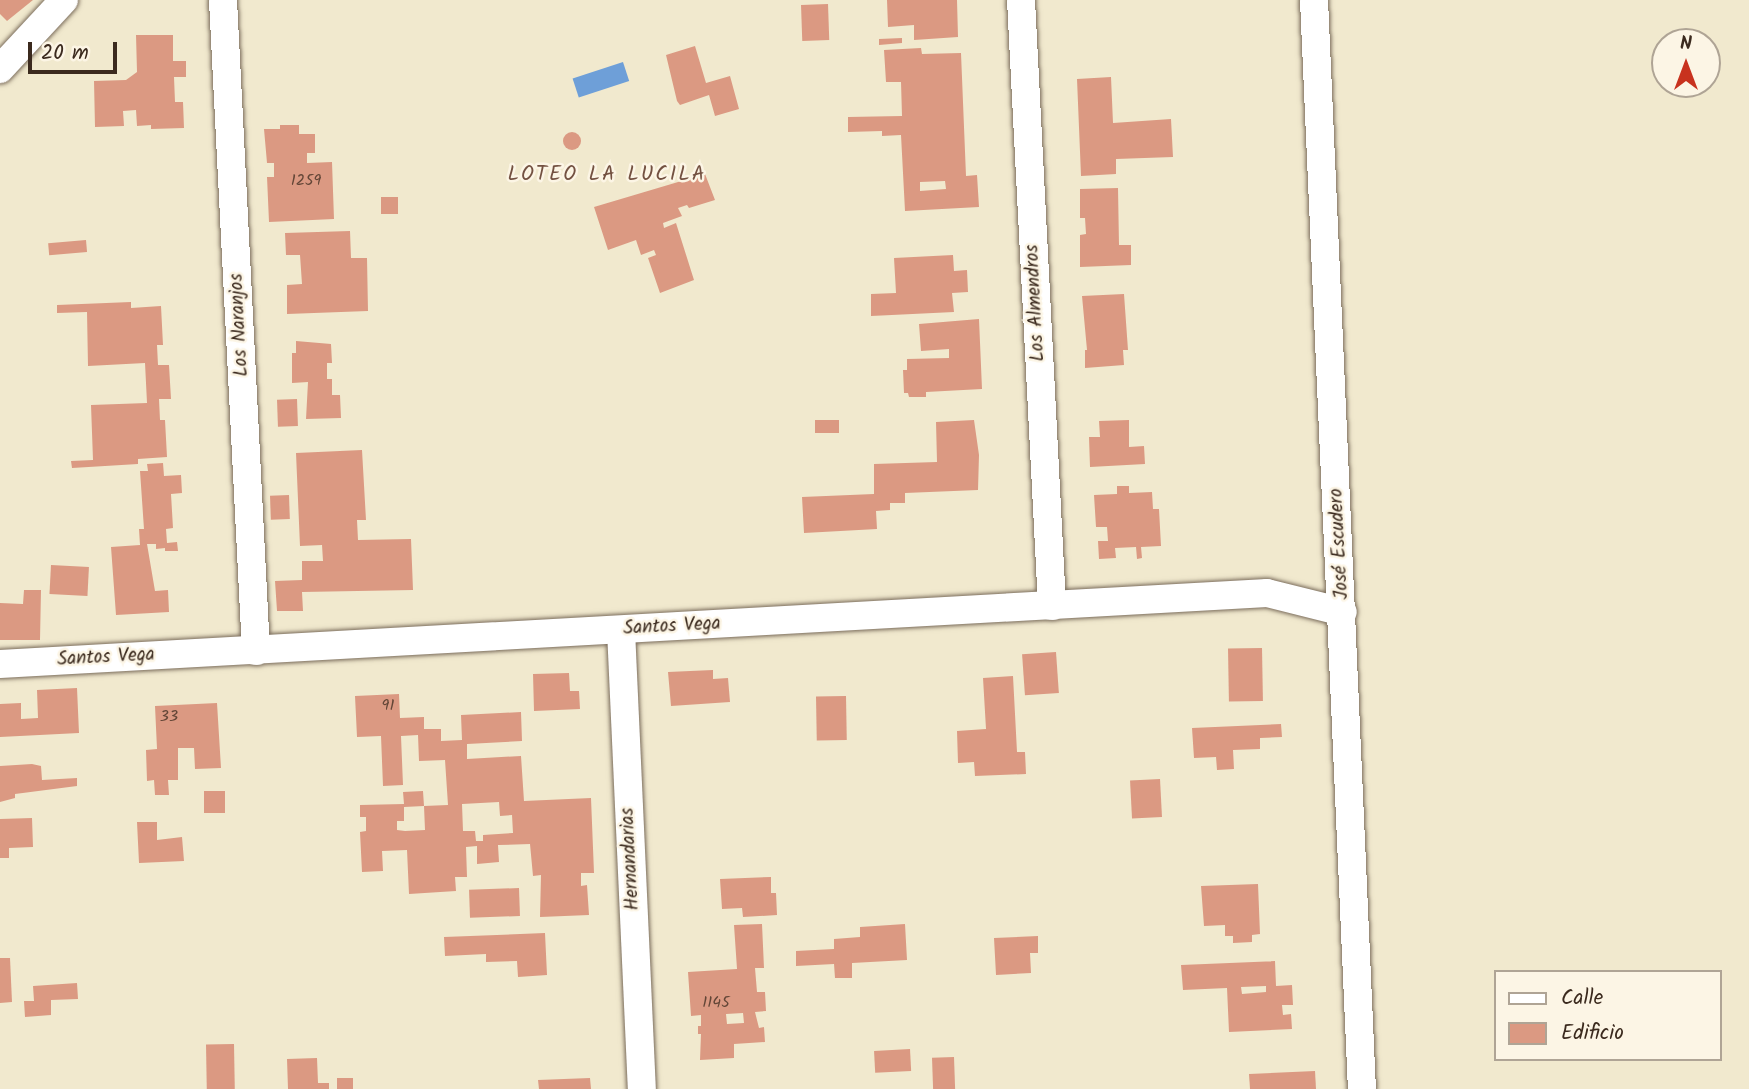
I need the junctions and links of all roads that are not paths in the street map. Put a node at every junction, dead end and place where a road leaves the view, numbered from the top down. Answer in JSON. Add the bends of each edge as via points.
{"nodes":[{"id":1,"x":64,"y":0,"type":"edge"},
{"id":2,"x":223,"y":0,"type":"edge"},
{"id":3,"x":1021,"y":0,"type":"edge"},
{"id":4,"x":1314,"y":0,"type":"edge"},
{"id":5,"x":0,"y":69,"type":"edge"},
{"id":6,"x":1052,"y":606,"type":"junction"},
{"id":7,"x":1343,"y":612,"type":"junction"},
{"id":8,"x":621,"y":629,"type":"junction"},
{"id":9,"x":256,"y":651,"type":"junction"},
{"id":10,"x":0,"y":664,"type":"edge"},
{"id":11,"x":642,"y":1089,"type":"edge"},
{"id":12,"x":1362,"y":1089,"type":"edge"}],
"edges":[{"from":1,"to":5,"type":"street"},
{"from":2,"to":9,"type":"street","name":"Los Naranjos"},
{"from":3,"to":6,"type":"street","name":"Los Almendros"},
{"from":4,"to":7,"type":"street","name":"José Escudero"},
{"from":6,"to":7,"type":"street","name":"Santos Vega","via":[[1266,593]]},
{"from":6,"to":8,"type":"street","name":"Santos Vega"},
{"from":7,"to":12,"type":"street","name":"José Escudero"},
{"from":8,"to":9,"type":"street","name":"Santos Vega"},
{"from":8,"to":11,"type":"street","name":"Hernandarias"},
{"from":9,"to":10,"type":"street","name":"Santos Vega"}]}
